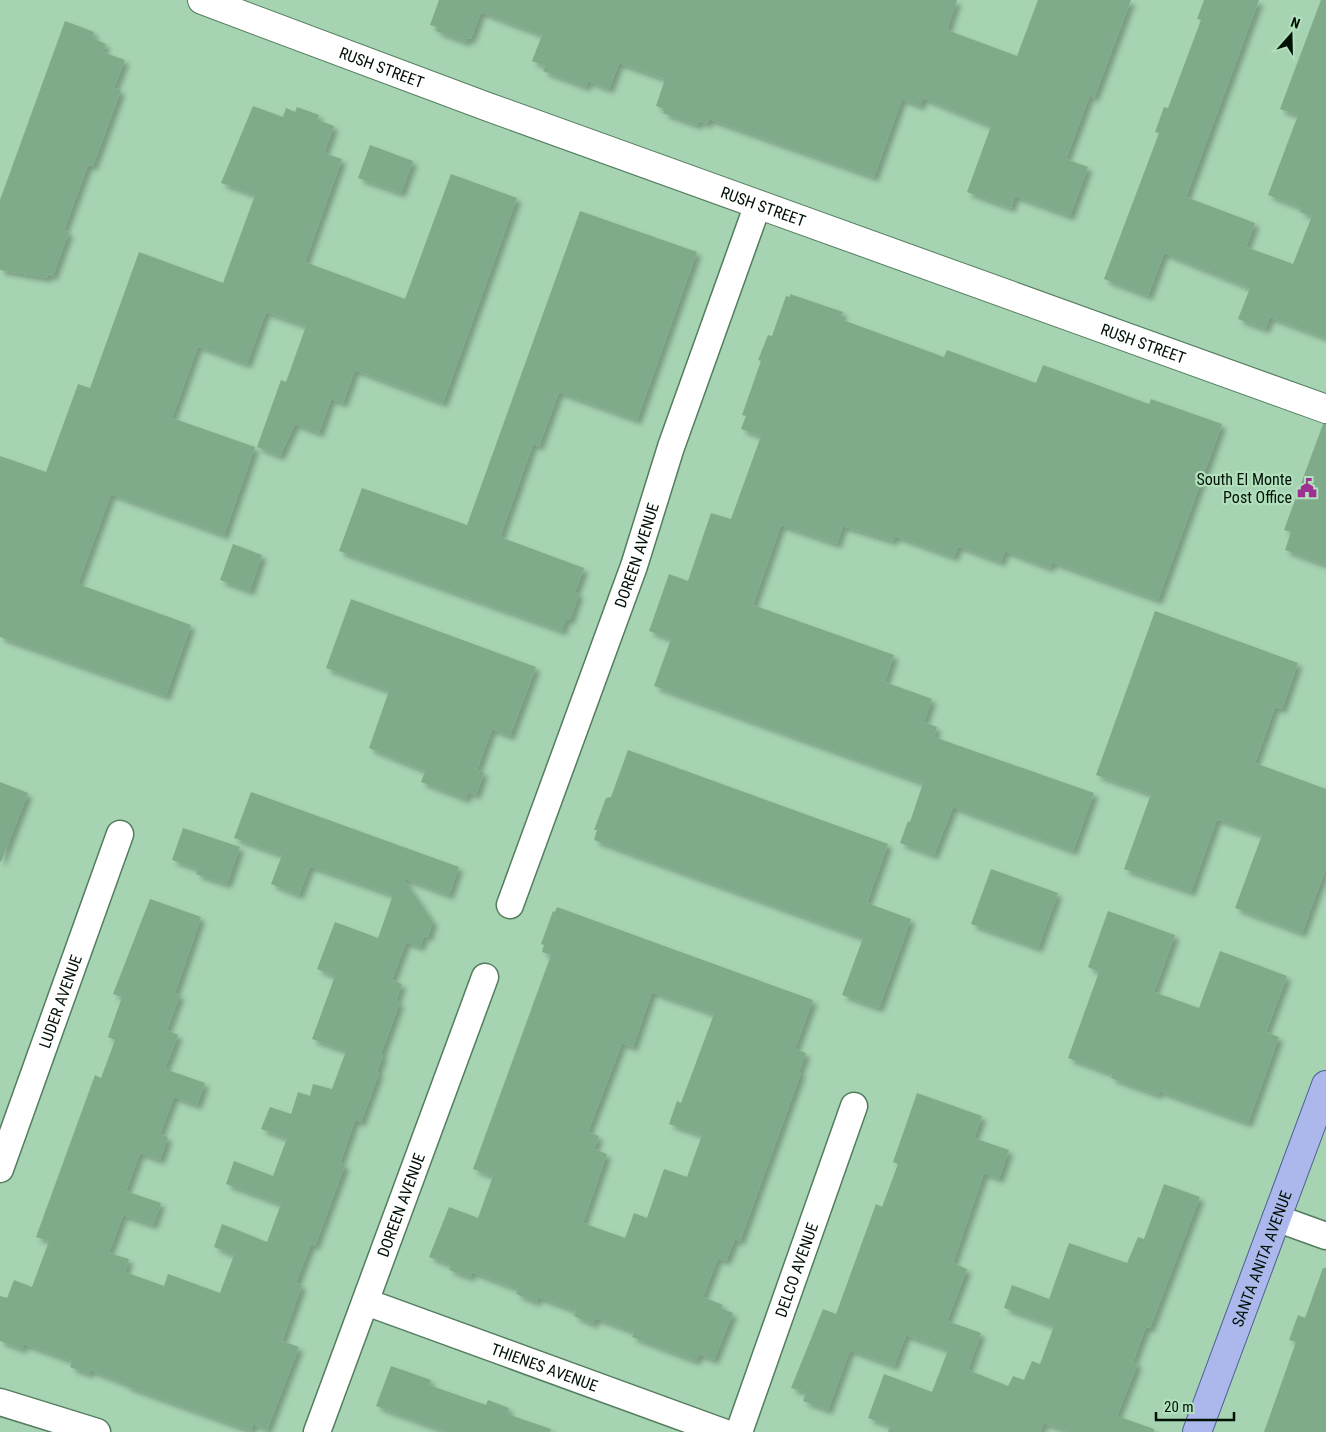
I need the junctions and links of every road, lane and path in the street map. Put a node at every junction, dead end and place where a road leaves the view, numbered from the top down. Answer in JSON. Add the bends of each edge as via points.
{"nodes":[{"id":1,"x":202,"y":0,"type":"edge"},
{"id":2,"x":758,"y":204,"type":"junction"},
{"id":3,"x":1326,"y":409,"type":"edge"},
{"id":4,"x":120,"y":834,"type":"dead end"},
{"id":5,"x":510,"y":905,"type":"dead end"},
{"id":6,"x":485,"y":977,"type":"dead end"},
{"id":7,"x":1326,"y":1085,"type":"edge"},
{"id":8,"x":854,"y":1106,"type":"dead end"},
{"id":9,"x":0,"y":1169,"type":"edge"},
{"id":10,"x":1276,"y":1218,"type":"junction"},
{"id":11,"x":1326,"y":1236,"type":"edge"},
{"id":12,"x":366,"y":1302,"type":"junction"},
{"id":13,"x":0,"y":1402,"type":"edge"},
{"id":14,"x":98,"y":1432,"type":"edge"},
{"id":15,"x":317,"y":1432,"type":"edge"},
{"id":16,"x":723,"y":1432,"type":"edge"},
{"id":17,"x":739,"y":1432,"type":"edge"},
{"id":18,"x":1197,"y":1432,"type":"edge"}],
"edges":[{"from":1,"to":2,"type":"street","name":"RUSH STREET"},
{"from":2,"to":3,"type":"street","name":"RUSH STREET"},
{"from":2,"to":5,"type":"street","name":"DOREEN AVENUE","via":[[671,447],[634,566]]},
{"from":4,"to":9,"type":"street","name":"LUDER AVENUE"},
{"from":6,"to":12,"type":"street","name":"DOREEN AVENUE"},
{"from":7,"to":10,"type":"main road","name":"SANTA ANITA AVENUE"},
{"from":8,"to":17,"type":"street","name":"DELCO AVENUE"},
{"from":10,"to":11,"type":"street"},
{"from":10,"to":18,"type":"main road","name":"SANTA ANITA AVENUE"},
{"from":12,"to":15,"type":"street","name":"DOREEN AVENUE"},
{"from":12,"to":16,"type":"street","name":"THIENES AVENUE"},
{"from":13,"to":14,"type":"street"}]}
